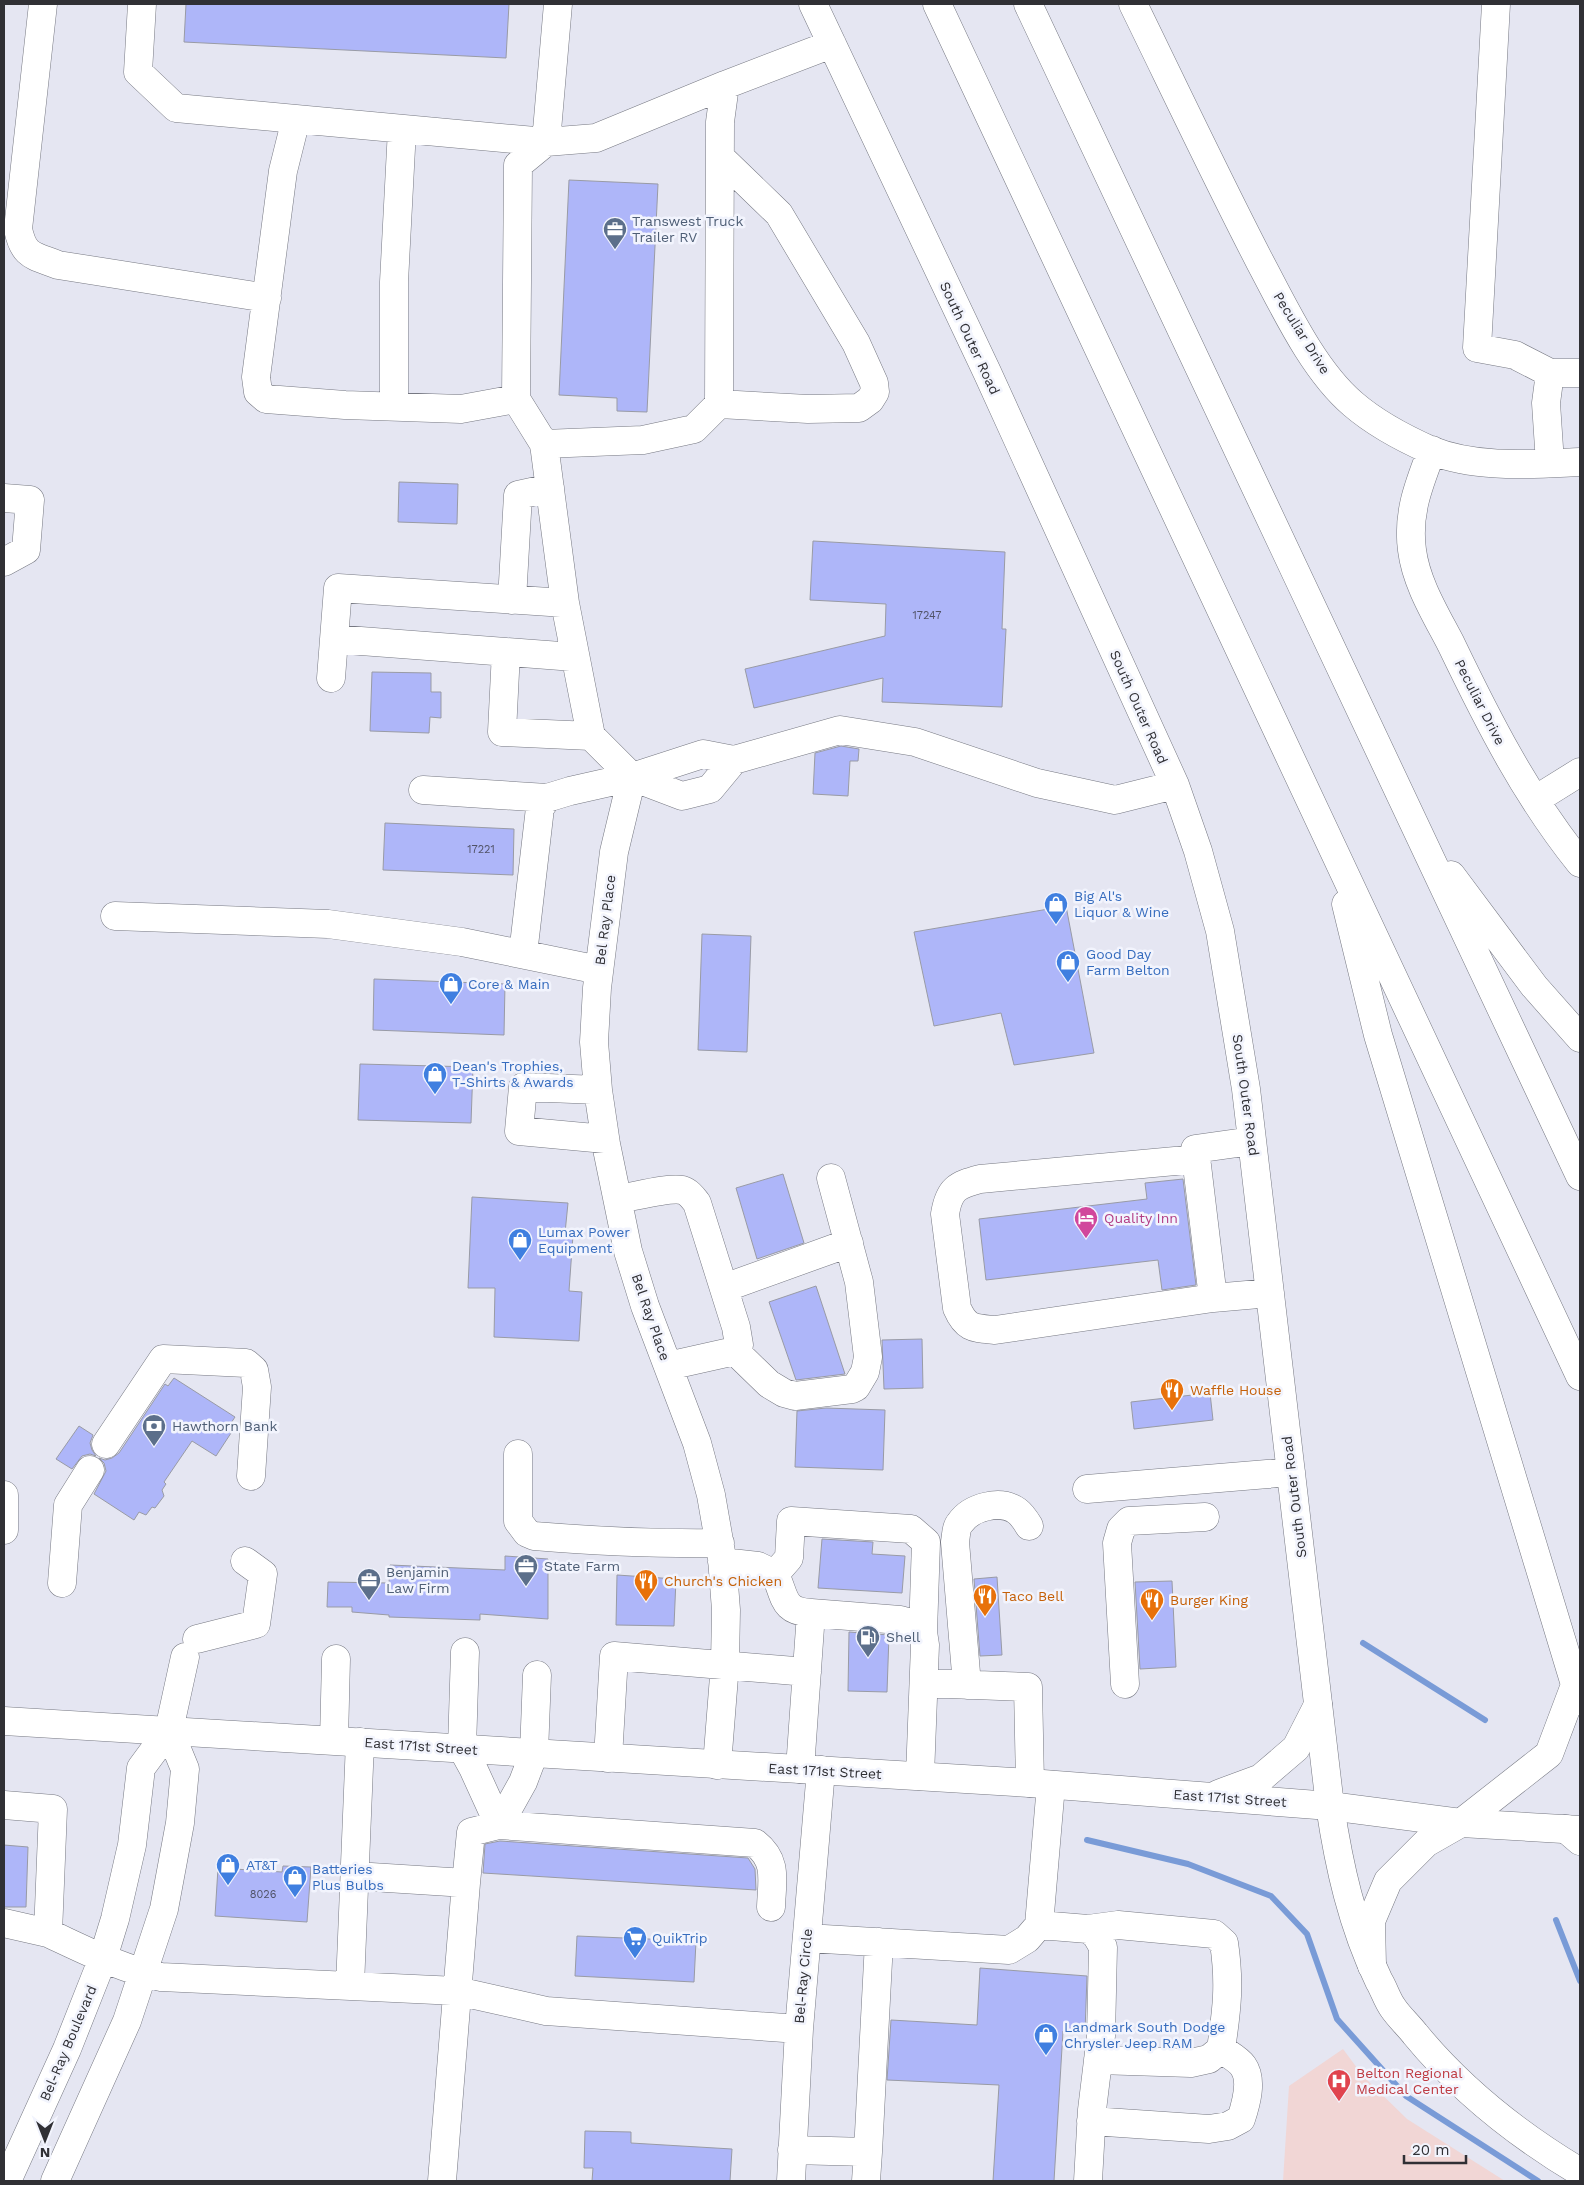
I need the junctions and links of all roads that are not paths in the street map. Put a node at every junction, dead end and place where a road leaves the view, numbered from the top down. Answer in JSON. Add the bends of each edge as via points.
{"nodes":[{"id":1,"x":43,"y":4,"type":"edge"},
{"id":2,"x":142,"y":4,"type":"edge"},
{"id":3,"x":558,"y":4,"type":"edge"},
{"id":4,"x":813,"y":4,"type":"edge"},
{"id":5,"x":937,"y":4,"type":"edge"},
{"id":6,"x":1028,"y":4,"type":"edge"},
{"id":7,"x":1133,"y":4,"type":"edge"},
{"id":8,"x":1496,"y":4,"type":"edge"},
{"id":9,"x":832,"y":44,"type":"junction"},
{"id":10,"x":725,"y":84,"type":"junction"},
{"id":11,"x":296,"y":119,"type":"junction"},
{"id":12,"x":402,"y":129,"type":"junction"},
{"id":13,"x":546,"y":142,"type":"junction"},
{"id":14,"x":720,"y":157,"type":"junction"},
{"id":15,"x":267,"y":298,"type":"junction"},
{"id":16,"x":1550,"y":373,"type":"junction"},
{"id":17,"x":1580,"y":373,"type":"edge"},
{"id":18,"x":516,"y":399,"type":"junction"},
{"id":19,"x":719,"y":404,"type":"junction"},
{"id":20,"x":394,"y":406,"type":"junction"},
{"id":21,"x":544,"y":444,"type":"junction"},
{"id":22,"x":1432,"y":450,"type":"junction"},
{"id":23,"x":1580,"y":462,"type":"edge"},
{"id":24,"x":1550,"y":463,"type":"junction"},
{"id":25,"x":550,"y":488,"type":"junction"},
{"id":26,"x":4,"y":498,"type":"edge"},
{"id":27,"x":4,"y":562,"type":"edge"},
{"id":28,"x":512,"y":600,"type":"junction"},
{"id":29,"x":566,"y":603,"type":"junction"},
{"id":30,"x":334,"y":639,"type":"junction"},
{"id":31,"x":506,"y":652,"type":"junction"},
{"id":32,"x":574,"y":657,"type":"junction"},
{"id":33,"x":331,"y":678,"type":"dead end"},
{"id":34,"x":592,"y":736,"type":"junction"},
{"id":35,"x":1580,"y":772,"type":"edge"},
{"id":36,"x":632,"y":778,"type":"junction"},
{"id":37,"x":1175,"y":786,"type":"junction"},
{"id":38,"x":423,"y":790,"type":"dead end"},
{"id":39,"x":547,"y":798,"type":"junction"},
{"id":40,"x":1535,"y":800,"type":"junction"},
{"id":41,"x":1416,"y":828,"type":"junction"},
{"id":42,"x":1331,"y":844,"type":"junction"},
{"id":43,"x":1580,"y":863,"type":"edge"},
{"id":44,"x":114,"y":916,"type":"dead end"},
{"id":45,"x":523,"y":954,"type":"junction"},
{"id":46,"x":599,"y":970,"type":"junction"},
{"id":47,"x":1580,"y":1038,"type":"edge"},
{"id":48,"x":598,"y":1090,"type":"junction"},
{"id":49,"x":605,"y":1139,"type":"junction"},
{"id":50,"x":1252,"y":1141,"type":"junction"},
{"id":51,"x":1197,"y":1159,"type":"junction"},
{"id":52,"x":1580,"y":1176,"type":"edge"},
{"id":53,"x":831,"y":1178,"type":"dead end"},
{"id":54,"x":618,"y":1199,"type":"junction"},
{"id":55,"x":849,"y":1244,"type":"junction"},
{"id":56,"x":724,"y":1288,"type":"junction"},
{"id":57,"x":1270,"y":1293,"type":"junction"},
{"id":58,"x":1213,"y":1298,"type":"junction"},
{"id":59,"x":735,"y":1351,"type":"junction"},
{"id":60,"x":668,"y":1366,"type":"junction"},
{"id":61,"x":1580,"y":1376,"type":"edge"},
{"id":62,"x":106,"y":1444,"type":"dead end"},
{"id":63,"x":518,"y":1454,"type":"dead end"},
{"id":64,"x":90,"y":1470,"type":"dead end"},
{"id":65,"x":1291,"y":1472,"type":"junction"},
{"id":66,"x":251,"y":1476,"type":"dead end"},
{"id":67,"x":1087,"y":1489,"type":"dead end"},
{"id":68,"x":4,"y":1495,"type":"edge"},
{"id":69,"x":1205,"y":1517,"type":"dead end"},
{"id":70,"x":1030,"y":1526,"type":"dead end"},
{"id":71,"x":4,"y":1530,"type":"edge"},
{"id":72,"x":721,"y":1553,"type":"junction"},
{"id":73,"x":245,"y":1561,"type":"dead end"},
{"id":74,"x":775,"y":1574,"type":"junction"},
{"id":75,"x":62,"y":1583,"type":"dead end"},
{"id":76,"x":812,"y":1613,"type":"junction"},
{"id":77,"x":924,"y":1632,"type":"junction"},
{"id":78,"x":465,"y":1652,"type":"dead end"},
{"id":79,"x":336,"y":1659,"type":"dead end"},
{"id":80,"x":725,"y":1664,"type":"junction"},
{"id":81,"x":807,"y":1672,"type":"junction"},
{"id":82,"x":537,"y":1675,"type":"dead end"},
{"id":83,"x":924,"y":1683,"type":"junction"},
{"id":84,"x":1125,"y":1684,"type":"dead end"},
{"id":85,"x":967,"y":1685,"type":"junction"},
{"id":86,"x":1578,"y":1693,"type":"edge"},
{"id":87,"x":1318,"y":1705,"type":"junction"},
{"id":88,"x":4,"y":1722,"type":"edge"},
{"id":89,"x":169,"y":1730,"type":"junction"},
{"id":90,"x":347,"y":1741,"type":"junction"},
{"id":91,"x":462,"y":1748,"type":"junction"},
{"id":92,"x":534,"y":1753,"type":"junction"},
{"id":93,"x":608,"y":1758,"type":"junction"},
{"id":94,"x":717,"y":1766,"type":"junction"},
{"id":95,"x":811,"y":1770,"type":"junction"},
{"id":96,"x":920,"y":1776,"type":"junction"},
{"id":97,"x":1041,"y":1784,"type":"junction"},
{"id":98,"x":1210,"y":1797,"type":"junction"},
{"id":99,"x":4,"y":1804,"type":"edge"},
{"id":100,"x":1330,"y":1806,"type":"junction"},
{"id":101,"x":1461,"y":1823,"type":"junction"},
{"id":102,"x":499,"y":1825,"type":"junction"},
{"id":103,"x":1575,"y":1833,"type":"edge"},
{"id":104,"x":354,"y":1876,"type":"junction"},
{"id":105,"x":466,"y":1883,"type":"junction"},
{"id":106,"x":772,"y":1907,"type":"dead end"},
{"id":107,"x":4,"y":1923,"type":"edge"},
{"id":108,"x":1039,"y":1925,"type":"junction"},
{"id":109,"x":1088,"y":1929,"type":"junction"},
{"id":110,"x":48,"y":1932,"type":"junction"},
{"id":111,"x":806,"y":1938,"type":"junction"},
{"id":112,"x":879,"y":1942,"type":"junction"},
{"id":113,"x":103,"y":1958,"type":"junction"},
{"id":114,"x":1372,"y":1966,"type":"junction"},
{"id":115,"x":144,"y":1974,"type":"junction"},
{"id":116,"x":350,"y":1986,"type":"junction"},
{"id":117,"x":457,"y":1991,"type":"junction"},
{"id":118,"x":799,"y":2030,"type":"junction"},
{"id":119,"x":1221,"y":2049,"type":"junction"},
{"id":120,"x":1098,"y":2060,"type":"junction"},
{"id":121,"x":1091,"y":2121,"type":"junction"},
{"id":122,"x":792,"y":2150,"type":"junction"},
{"id":123,"x":868,"y":2152,"type":"junction"},
{"id":124,"x":1580,"y":2172,"type":"edge"},
{"id":125,"x":6,"y":2181,"type":"edge"},
{"id":126,"x":55,"y":2181,"type":"edge"},
{"id":127,"x":442,"y":2181,"type":"edge"},
{"id":128,"x":791,"y":2181,"type":"edge"},
{"id":129,"x":866,"y":2181,"type":"edge"},
{"id":130,"x":1088,"y":2181,"type":"edge"}],
"edges":[{"from":1,"to":15,"type":"main road","via":[[18,229],[27,253],[58,264]]},
{"from":2,"to":11,"type":"main road","via":[[138,72],[176,108]]},
{"from":3,"to":13,"type":"main road"},
{"from":4,"to":9,"type":"main road","name":"South Outer Road"},
{"from":5,"to":42,"type":"main road"},
{"from":6,"to":41,"type":"main road"},
{"from":7,"to":22,"type":"main road","name":"Peculiar Drive","via":[[1216,177],[1318,365],[1352,403],[1386,428]]},
{"from":8,"to":16,"type":"main road","via":[[1477,348],[1515,355]]},
{"from":9,"to":10,"type":"main road"},
{"from":9,"to":37,"type":"main road","name":"South Outer Road","via":[[987,372]]},
{"from":10,"to":13,"type":"main road","via":[[596,138]]},
{"from":10,"to":14,"type":"main road"},
{"from":11,"to":12,"type":"main road"},
{"from":11,"to":15,"type":"main road","via":[[283,171]]},
{"from":12,"to":13,"type":"main road"},
{"from":12,"to":20,"type":"main road","via":[[394,282]]},
{"from":13,"to":18,"type":"main road","via":[[518,165]]},
{"from":14,"to":19,"type":"main road"},
{"from":14,"to":19,"type":"main road","via":[[779,214],[856,343],[875,392],[859,408],[808,410]]},
{"from":15,"to":20,"type":"main road","via":[[256,377],[258,392],[266,399]]},
{"from":16,"to":17,"type":"main road"},
{"from":16,"to":24,"type":"main road","via":[[1546,403]]},
{"from":18,"to":20,"type":"main road","via":[[465,409]]},
{"from":18,"to":21,"type":"main road"},
{"from":19,"to":21,"type":"main road","via":[[694,429],[643,440]]},
{"from":21,"to":25,"type":"main road"},
{"from":22,"to":24,"type":"main road","via":[[1467,460]]},
{"from":22,"to":40,"type":"main road","name":"Peculiar Drive","via":[[1414,496],[1411,522],[1412,550],[1420,579],[1493,731]]},
{"from":23,"to":24,"type":"main road"},
{"from":25,"to":28,"type":"main road","via":[[518,495]]},
{"from":25,"to":29,"type":"main road"},
{"from":26,"to":27,"type":"main road","via":[[30,500],[26,550]]},
{"from":28,"to":29,"type":"main road"},
{"from":28,"to":30,"type":"main road","via":[[338,588]]},
{"from":29,"to":32,"type":"main road"},
{"from":30,"to":31,"type":"main road"},
{"from":30,"to":33,"type":"main road"},
{"from":31,"to":32,"type":"main road"},
{"from":31,"to":34,"type":"main road","via":[[502,732]]},
{"from":32,"to":34,"type":"main road"},
{"from":34,"to":36,"type":"main road"},
{"from":35,"to":40,"type":"main road"},
{"from":36,"to":37,"type":"main road","via":[[703,754],[734,760],[840,730],[915,742],[1037,783],[1115,800]]},
{"from":36,"to":39,"type":"main road"},
{"from":36,"to":46,"type":"main road","name":"Bel Ray Place","via":[[614,852]]},
{"from":37,"to":50,"type":"main road","name":"South Outer Road","via":[[1198,851],[1220,932]]},
{"from":38,"to":39,"type":"main road"},
{"from":39,"to":45,"type":"main road","via":[[540,808]]},
{"from":40,"to":43,"type":"main road","name":"Peculiar Drive"},
{"from":41,"to":47,"type":"main road","via":[[1534,986]]},
{"from":41,"to":52,"type":"main road"},
{"from":42,"to":61,"type":"main road"},
{"from":42,"to":86,"type":"main road","via":[[1378,1035]]},
{"from":44,"to":45,"type":"main road","via":[[328,924],[462,942]]},
{"from":45,"to":46,"type":"main road"},
{"from":46,"to":48,"type":"main road","name":"Bel Ray Place","via":[[594,1042]]},
{"from":48,"to":49,"type":"main road","name":"Bel Ray Place"},
{"from":48,"to":49,"type":"main road","via":[[523,1087],[519,1131]]},
{"from":49,"to":54,"type":"main road","name":"Bel Ray Place"},
{"from":50,"to":51,"type":"main road","via":[[1195,1149]]},
{"from":50,"to":57,"type":"main road","name":"South Outer Road"},
{"from":51,"to":58,"type":"main road"},
{"from":51,"to":58,"type":"main road","via":[[966,1182],[952,1191],[945,1214],[958,1308],[963,1320],[974,1328],[995,1330]]},
{"from":53,"to":55,"type":"main road"},
{"from":54,"to":56,"type":"main road","via":[[674,1190],[687,1192],[693,1197]]},
{"from":54,"to":60,"type":"main road","name":"Bel Ray Place","via":[[628,1251]]},
{"from":55,"to":56,"type":"main road"},
{"from":55,"to":59,"type":"main road","via":[[859,1282],[868,1357],[865,1372],[856,1387],[795,1396],[775,1389]]},
{"from":56,"to":59,"type":"main road","via":[[739,1339]]},
{"from":57,"to":58,"type":"main road"},
{"from":57,"to":65,"type":"main road","name":"South Outer Road"},
{"from":59,"to":60,"type":"main road"},
{"from":60,"to":72,"type":"main road","name":"Bel Ray Place","via":[[698,1443],[712,1494]]},
{"from":62,"to":66,"type":"main road","via":[[163,1359],[246,1363],[254,1370],[257,1387]]},
{"from":63,"to":72,"type":"main road","via":[[518,1521],[526,1533],[672,1544]]},
{"from":64,"to":75,"type":"main road","via":[[68,1505]]},
{"from":65,"to":67,"type":"main road"},
{"from":65,"to":87,"type":"main road","name":"South Outer Road"},
{"from":68,"to":71,"type":"main road"},
{"from":69,"to":84,"type":"main road","via":[[1129,1522],[1121,1529],[1117,1543]]},
{"from":70,"to":85,"type":"main road","via":[[1016,1510],[1001,1506],[985,1506],[958,1524],[955,1542]]},
{"from":72,"to":74,"type":"main road"},
{"from":72,"to":80,"type":"main road","name":"Bel Ray Place","via":[[726,1610]]},
{"from":73,"to":89,"type":"main road","via":[[263,1574],[256,1624],[191,1648]]},
{"from":74,"to":76,"type":"main road","via":[[788,1606],[796,1612]]},
{"from":74,"to":77,"type":"main road","via":[[789,1558],[791,1521],[911,1529],[926,1542]]},
{"from":76,"to":77,"type":"main road","via":[[900,1620],[914,1624]]},
{"from":76,"to":81,"type":"main road","name":"Bel-Ray Circle"},
{"from":77,"to":83,"type":"main road"},
{"from":78,"to":91,"type":"main road"},
{"from":79,"to":90,"type":"main road"},
{"from":80,"to":81,"type":"main road"},
{"from":80,"to":93,"type":"main road","via":[[614,1656]]},
{"from":80,"to":94,"type":"main road","name":"Bel Ray Place"},
{"from":81,"to":95,"type":"main road","name":"Bel-Ray Circle"},
{"from":82,"to":92,"type":"main road"},
{"from":83,"to":85,"type":"main road"},
{"from":83,"to":96,"type":"main road"},
{"from":85,"to":97,"type":"main road","via":[[1028,1687]]},
{"from":86,"to":101,"type":"main road","via":[[1549,1754]]},
{"from":87,"to":98,"type":"main road","via":[[1296,1748],[1261,1778]]},
{"from":87,"to":100,"type":"main road","name":"South Outer Road"},
{"from":88,"to":89,"type":"main road","name":"East 171st Street"},
{"from":89,"to":90,"type":"main road","name":"East 171st Street"},
{"from":89,"to":113,"type":"main road","name":"Bel-Ray Boulevard","via":[[141,1768],[132,1845]]},
{"from":89,"to":115,"type":"main road","via":[[185,1769],[180,1823],[164,1909]]},
{"from":90,"to":91,"type":"main road","name":"East 171st Street"},
{"from":90,"to":104,"type":"main road"},
{"from":91,"to":92,"type":"main road","name":"East 171st Street"},
{"from":91,"to":102,"type":"main road"},
{"from":92,"to":93,"type":"main road","name":"East 171st Street"},
{"from":92,"to":102,"type":"main road","via":[[523,1782]]},
{"from":93,"to":94,"type":"main road","name":"East 171st Street"},
{"from":94,"to":95,"type":"main road","name":"East 171st Street"},
{"from":95,"to":96,"type":"main road","name":"East 171st Street"},
{"from":95,"to":111,"type":"main road","name":"Bel-Ray Circle"},
{"from":96,"to":97,"type":"main road","name":"East 171st Street"},
{"from":97,"to":98,"type":"main road","name":"East 171st Street"},
{"from":97,"to":108,"type":"main road"},
{"from":98,"to":100,"type":"main road","name":"East 171st Street"},
{"from":99,"to":110,"type":"main road","via":[[54,1809]]},
{"from":100,"to":101,"type":"main road","name":"East 171st Street"},
{"from":100,"to":114,"type":"main road","name":"South Outer Road","via":[[1352,1915]]},
{"from":101,"to":103,"type":"main road","name":"East 171st Street"},
{"from":101,"to":114,"type":"main road","via":[[1426,1843],[1388,1881],[1371,1921]]},
{"from":102,"to":105,"type":"main road","via":[[471,1832]]},
{"from":102,"to":106,"type":"main road","via":[[755,1843],[765,1851],[772,1864]]},
{"from":104,"to":105,"type":"main road"},
{"from":104,"to":116,"type":"main road"},
{"from":105,"to":117,"type":"main road"},
{"from":107,"to":110,"type":"main road"},
{"from":108,"to":109,"type":"main road"},
{"from":108,"to":112,"type":"main road","via":[[1027,1939],[1010,1950]]},
{"from":109,"to":119,"type":"main road","via":[[1118,1925],[1214,1934],[1224,1943],[1228,2002]]},
{"from":109,"to":120,"type":"main road","via":[[1103,1946]]},
{"from":110,"to":113,"type":"main road"},
{"from":111,"to":112,"type":"main road"},
{"from":111,"to":118,"type":"main road","name":"Bel-Ray Circle"},
{"from":112,"to":123,"type":"main road"},
{"from":113,"to":115,"type":"main road"},
{"from":113,"to":125,"type":"main road","name":"Bel-Ray Boulevard","via":[[67,2050]]},
{"from":114,"to":124,"type":"main road","name":"South Outer Road","via":[[1392,2007],[1468,2090],[1510,2126]]},
{"from":115,"to":116,"type":"main road"},
{"from":115,"to":126,"type":"main road","via":[[127,2022]]},
{"from":116,"to":117,"type":"main road"},
{"from":117,"to":118,"type":"main road","via":[[546,2011]]},
{"from":117,"to":127,"type":"main road"},
{"from":118,"to":122,"type":"main road","name":"Bel-Ray Circle"},
{"from":119,"to":120,"type":"main road","via":[[1209,2059],[1191,2063]]},
{"from":119,"to":121,"type":"main road","via":[[1243,2066],[1247,2100],[1241,2120],[1210,2129]]},
{"from":120,"to":121,"type":"main road"},
{"from":121,"to":130,"type":"main road"},
{"from":122,"to":123,"type":"main road"},
{"from":122,"to":128,"type":"main road","name":"Bel-Ray Circle"},
{"from":123,"to":129,"type":"main road"}]}
